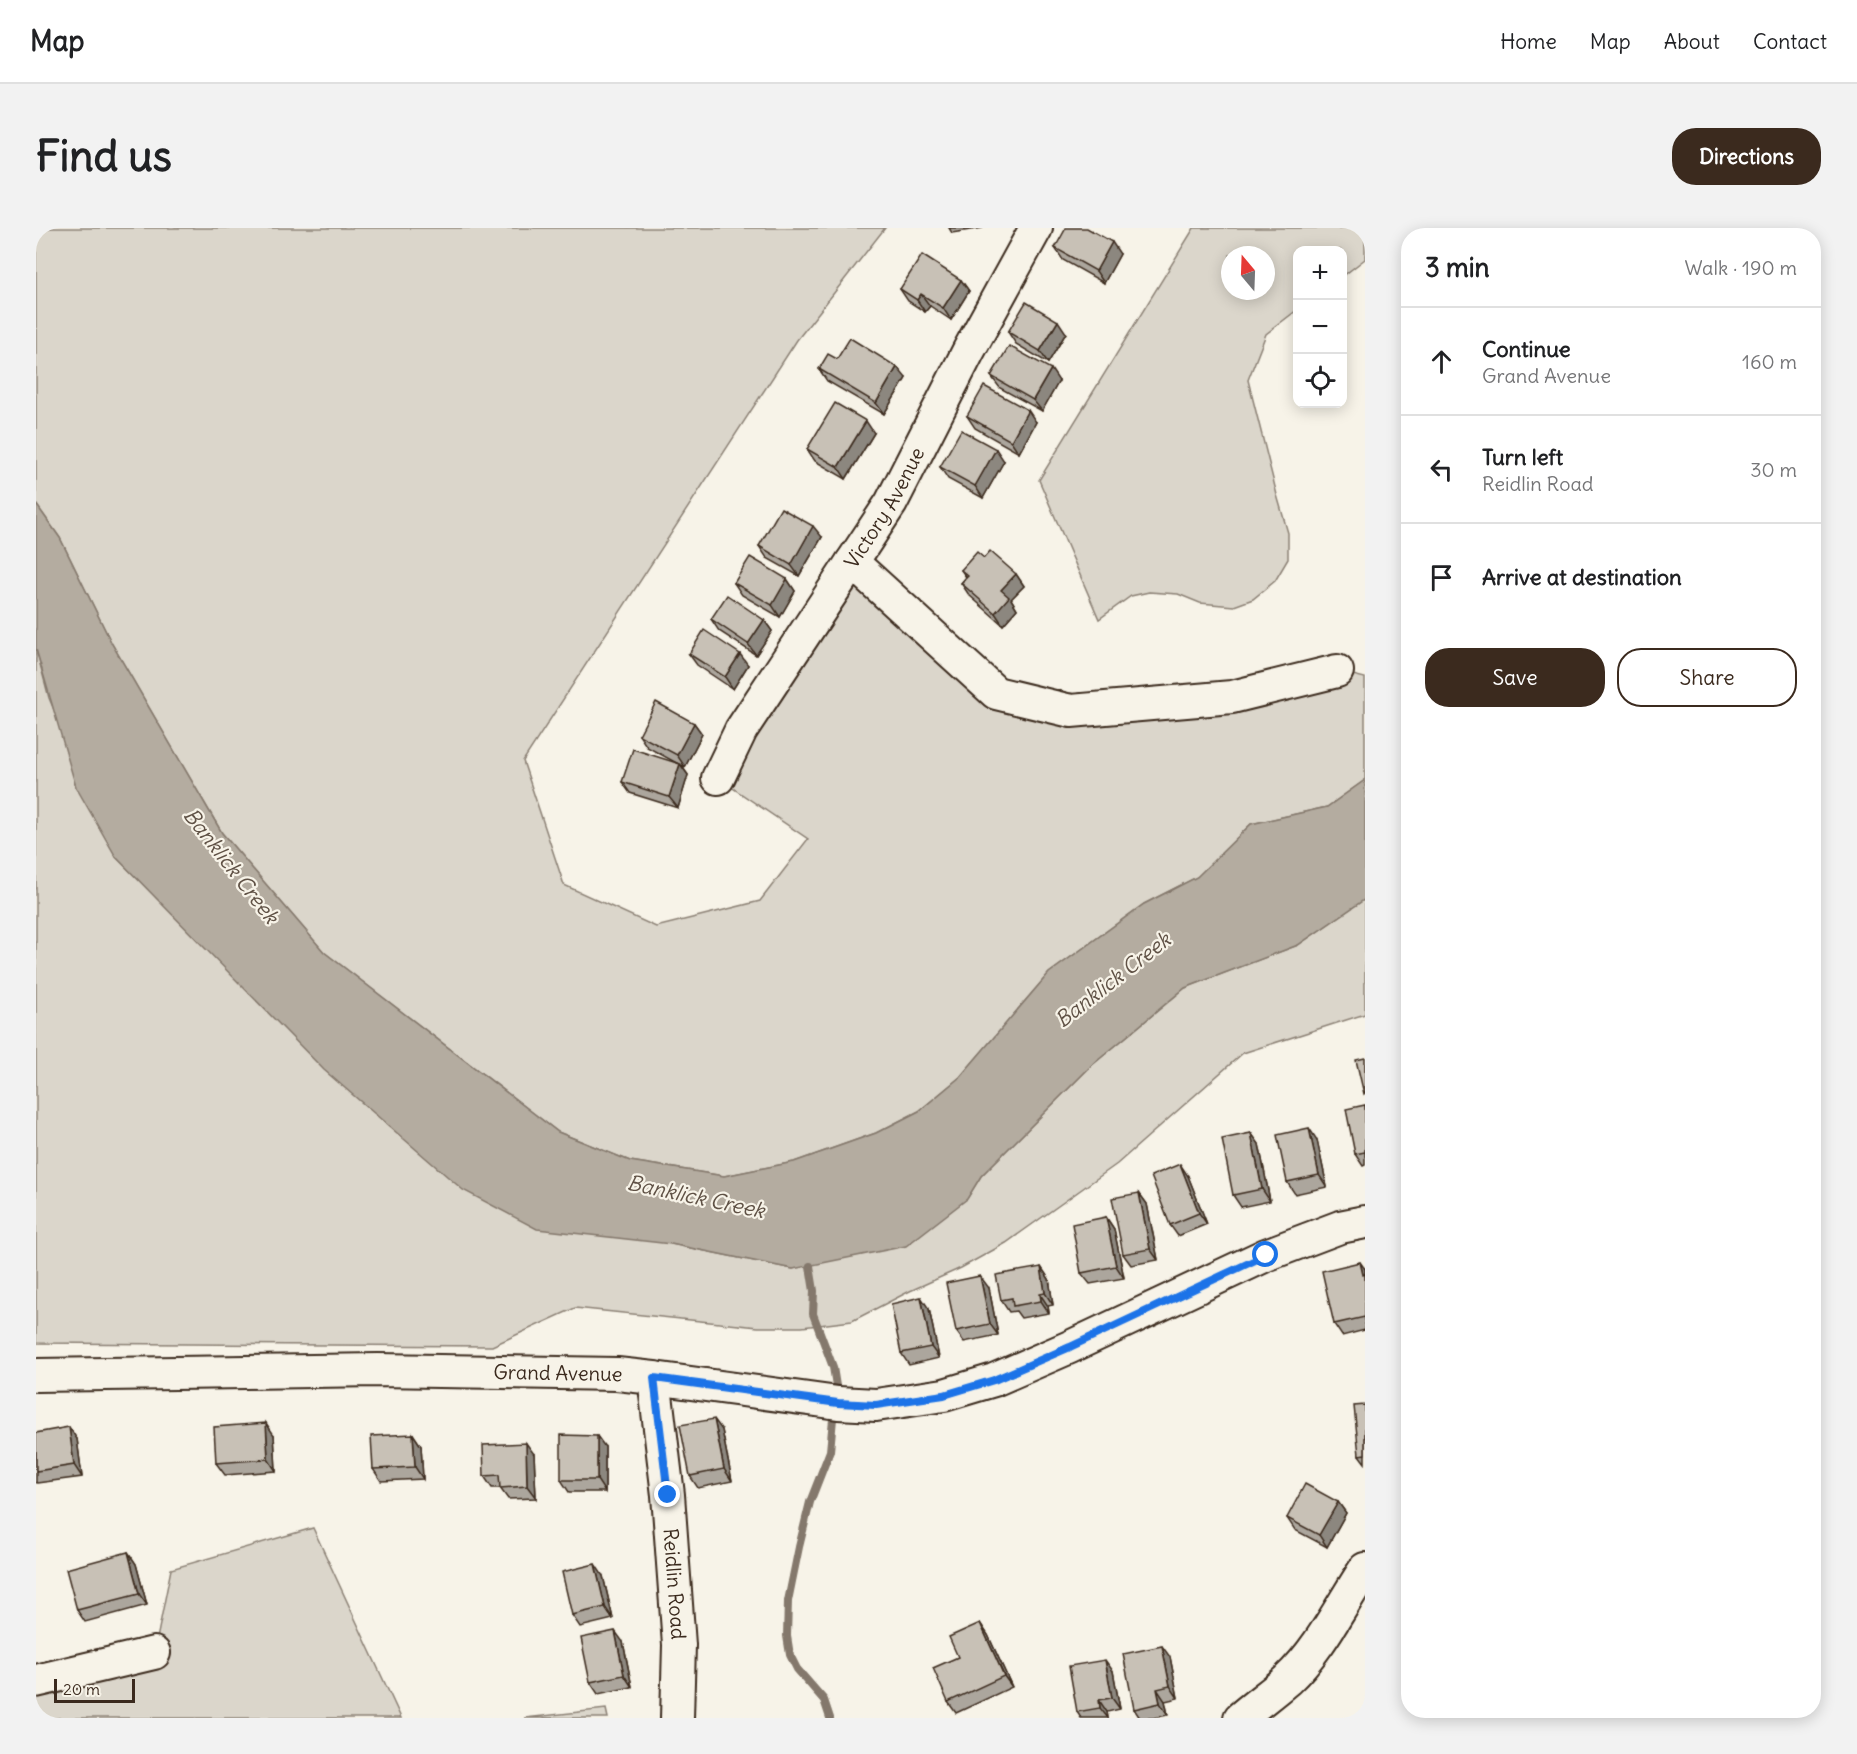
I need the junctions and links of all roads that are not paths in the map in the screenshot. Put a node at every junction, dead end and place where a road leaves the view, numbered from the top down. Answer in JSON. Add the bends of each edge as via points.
{"nodes":[{"id":1,"x":1036,"y":228,"type":"edge"},
{"id":2,"x":852,"y":562,"type":"junction"},
{"id":3,"x":1337,"y":671,"type":"dead end"},
{"id":4,"x":718,"y":778,"type":"dead end"},
{"id":5,"x":1365,"y":1222,"type":"edge"},
{"id":6,"x":36,"y":1375,"type":"edge"},
{"id":7,"x":654,"y":1378,"type":"junction"},
{"id":8,"x":1365,"y":1569,"type":"edge"},
{"id":9,"x":154,"y":1653,"type":"dead end"},
{"id":10,"x":36,"y":1681,"type":"edge"},
{"id":11,"x":677,"y":1718,"type":"edge"},
{"id":12,"x":1240,"y":1718,"type":"edge"}],
"edges":[{"from":1,"to":2,"type":"street","name":"Victory Avenue","via":[[891,503]]},
{"from":2,"to":3,"type":"street","via":[[996,693],[1071,711],[1232,697]]},
{"from":2,"to":4,"type":"street","name":"Victory Avenue","via":[[741,730]]},
{"from":5,"to":7,"type":"street","name":"Grand Avenue","via":[[1340,1227],[1266,1255],[1070,1347],[994,1380],[944,1395],[876,1405],[838,1403]]},
{"from":6,"to":7,"type":"street","name":"Grand Avenue","via":[[378,1370]]},
{"from":7,"to":11,"type":"street","name":"Reidlin Road","via":[[668,1495],[678,1634]]},
{"from":8,"to":12,"type":"street","via":[[1309,1655],[1288,1679]]},
{"from":9,"to":10,"type":"street"}]}
